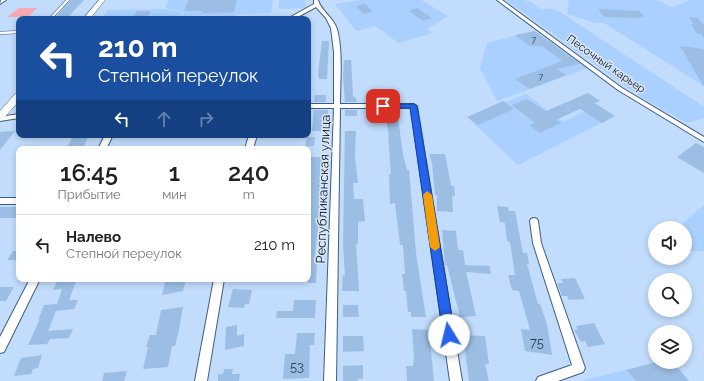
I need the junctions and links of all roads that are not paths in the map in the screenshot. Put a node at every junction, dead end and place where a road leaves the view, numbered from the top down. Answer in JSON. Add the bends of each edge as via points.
{"nodes":[{"id":1,"x":4,"y":0,"type":"edge"},
{"id":2,"x":68,"y":0,"type":"edge"},
{"id":3,"x":102,"y":0,"type":"edge"},
{"id":4,"x":499,"y":0,"type":"edge"},
{"id":5,"x":316,"y":2,"type":"edge"},
{"id":6,"x":0,"y":3,"type":"edge"},
{"id":7,"x":53,"y":16,"type":"edge"},
{"id":8,"x":89,"y":16,"type":"edge"},
{"id":9,"x":295,"y":16,"type":"edge"},
{"id":10,"x":16,"y":32,"type":"edge"},
{"id":11,"x":0,"y":33,"type":"edge"},
{"id":12,"x":16,"y":99,"type":"edge"},
{"id":13,"x":311,"y":106,"type":"edge"},
{"id":14,"x":337,"y":106,"type":"junction"},
{"id":15,"x":16,"y":116,"type":"edge"},
{"id":16,"x":0,"y":118,"type":"edge"},
{"id":17,"x":704,"y":140,"type":"edge"},
{"id":18,"x":0,"y":201,"type":"edge"},
{"id":19,"x":16,"y":202,"type":"edge"},
{"id":20,"x":534,"y":222,"type":"dead end"},
{"id":21,"x":33,"y":282,"type":"edge"},
{"id":22,"x":218,"y":282,"type":"edge"},
{"id":23,"x":0,"y":348,"type":"edge"},
{"id":24,"x":201,"y":381,"type":"edge"},
{"id":25,"x":330,"y":381,"type":"edge"},
{"id":26,"x":456,"y":381,"type":"edge"},
{"id":27,"x":542,"y":381,"type":"edge"}],
"edges":[{"from":1,"to":6,"type":"street"},
{"from":2,"to":7,"type":"lane"},
{"from":3,"to":8,"type":"main road"},
{"from":4,"to":17,"type":"street","name":"Песочный карьер","via":[[620,89]]},
{"from":5,"to":9,"type":"street"},
{"from":5,"to":14,"type":"street","name":"Республиканская улица","via":[[334,28],[337,52]]},
{"from":10,"to":11,"type":"lane"},
{"from":12,"to":16,"type":"main road"},
{"from":13,"to":14,"type":"street"},
{"from":14,"to":25,"type":"street","name":"Республиканская улица"},
{"from":14,"to":26,"type":"street","via":[[414,106]]},
{"from":15,"to":16,"type":"street"},
{"from":18,"to":19,"type":"street"},
{"from":20,"to":27,"type":"street","via":[[538,243],[579,368]]},
{"from":21,"to":23,"type":"street"},
{"from":22,"to":24,"type":"street"}]}
